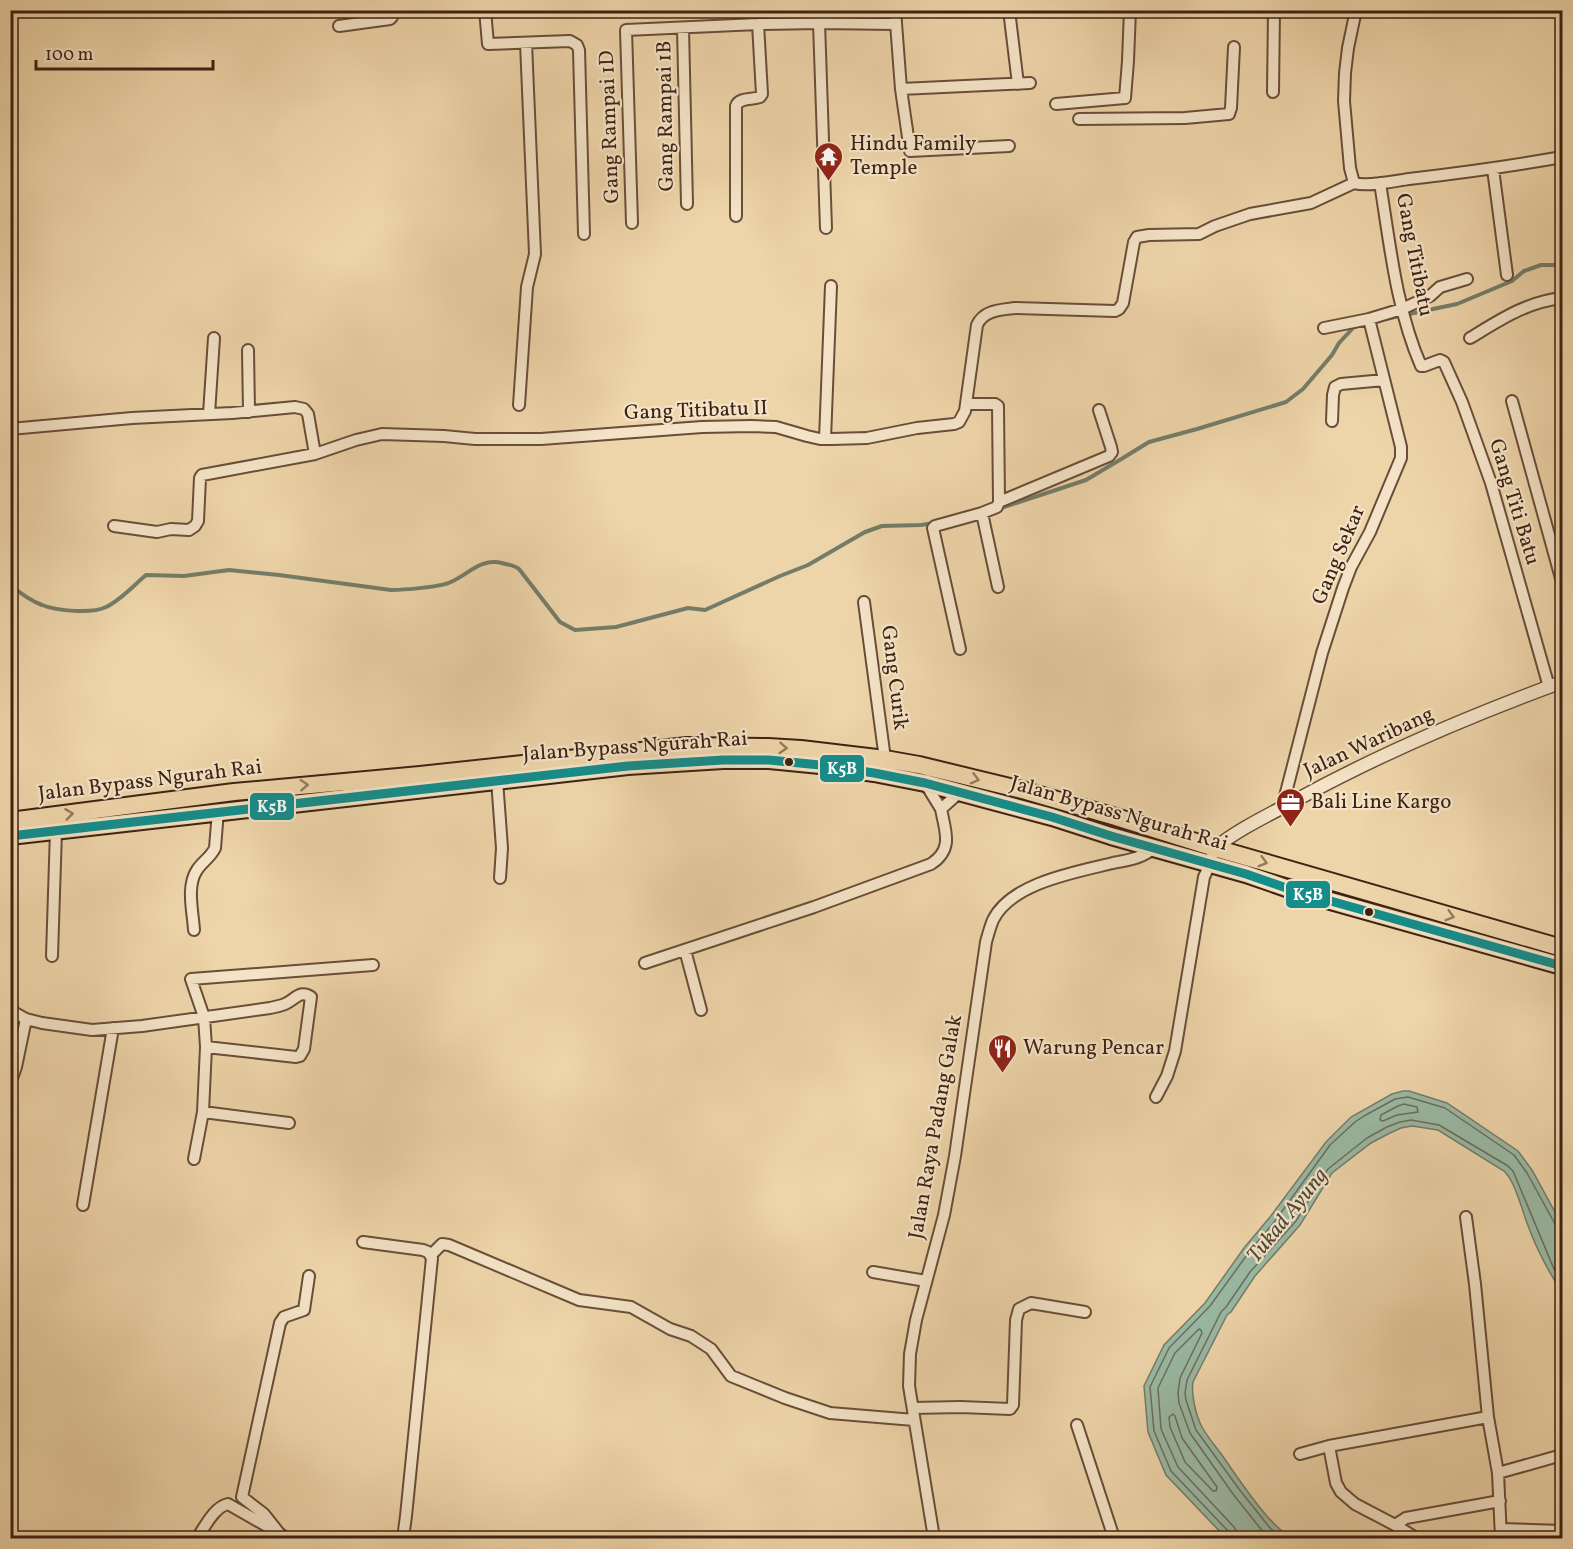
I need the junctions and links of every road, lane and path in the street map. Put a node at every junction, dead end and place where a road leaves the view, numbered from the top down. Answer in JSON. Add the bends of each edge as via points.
{"nodes":[{"id":1,"x":393,"y":10,"type":"edge"},
{"id":2,"x":485,"y":10,"type":"edge"},
{"id":3,"x":895,"y":10,"type":"edge"},
{"id":4,"x":1009,"y":10,"type":"edge"},
{"id":5,"x":1130,"y":10,"type":"edge"},
{"id":6,"x":1274,"y":10,"type":"edge"},
{"id":7,"x":1356,"y":10,"type":"edge"},
{"id":8,"x":819,"y":23,"type":"junction"},
{"id":9,"x":758,"y":24,"type":"junction"},
{"id":10,"x":896,"y":24,"type":"junction"},
{"id":11,"x":339,"y":26,"type":"dead end"},
{"id":12,"x":683,"y":28,"type":"junction"},
{"id":13,"x":526,"y":43,"type":"junction"},
{"id":14,"x":1234,"y":47,"type":"dead end"},
{"id":15,"x":901,"y":89,"type":"junction"},
{"id":16,"x":1273,"y":92,"type":"dead end"},
{"id":17,"x":1056,"y":104,"type":"dead end"},
{"id":18,"x":1079,"y":119,"type":"dead end"},
{"id":19,"x":1009,"y":146,"type":"dead end"},
{"id":20,"x":1563,"y":158,"type":"edge"},
{"id":21,"x":1492,"y":170,"type":"junction"},
{"id":22,"x":1354,"y":183,"type":"junction"},
{"id":23,"x":1380,"y":183,"type":"junction"},
{"id":24,"x":687,"y":204,"type":"dead end"},
{"id":25,"x":736,"y":216,"type":"dead end"},
{"id":26,"x":632,"y":223,"type":"dead end"},
{"id":27,"x":826,"y":228,"type":"dead end"},
{"id":28,"x":584,"y":234,"type":"dead end"},
{"id":29,"x":1507,"y":275,"type":"dead end"},
{"id":30,"x":1467,"y":279,"type":"dead end"},
{"id":31,"x":831,"y":286,"type":"dead end"},
{"id":32,"x":1563,"y":298,"type":"edge"},
{"id":33,"x":1403,"y":314,"type":"junction"},
{"id":34,"x":1370,"y":322,"type":"junction"},
{"id":35,"x":1324,"y":328,"type":"dead end"},
{"id":36,"x":214,"y":338,"type":"dead end"},
{"id":37,"x":1470,"y":338,"type":"dead end"},
{"id":38,"x":248,"y":350,"type":"dead end"},
{"id":39,"x":1446,"y":365,"type":"joint"},
{"id":40,"x":1384,"y":380,"type":"junction"},
{"id":41,"x":1512,"y":401,"type":"dead end"},
{"id":42,"x":966,"y":404,"type":"junction"},
{"id":43,"x":519,"y":405,"type":"dead end"},
{"id":44,"x":1099,"y":410,"type":"dead end"},
{"id":45,"x":249,"y":412,"type":"junction"},
{"id":46,"x":209,"y":414,"type":"junction"},
{"id":47,"x":1332,"y":421,"type":"dead end"},
{"id":48,"x":10,"y":429,"type":"edge"},
{"id":49,"x":825,"y":439,"type":"junction"},
{"id":50,"x":315,"y":454,"type":"junction"},
{"id":51,"x":999,"y":502,"type":"junction"},
{"id":52,"x":982,"y":513,"type":"junction"},
{"id":53,"x":114,"y":526,"type":"dead end"},
{"id":54,"x":1563,"y":582,"type":"edge"},
{"id":55,"x":998,"y":587,"type":"dead end"},
{"id":56,"x":864,"y":602,"type":"dead end"},
{"id":57,"x":960,"y":649,"type":"dead end"},
{"id":58,"x":1563,"y":682,"type":"edge"},
{"id":59,"x":1549,"y":687,"type":"junction"},
{"id":60,"x":885,"y":759,"type":"junction"},
{"id":61,"x":474,"y":776,"type":"junction"},
{"id":62,"x":497,"y":780,"type":"junction"},
{"id":63,"x":925,"y":783,"type":"junction"},
{"id":64,"x":960,"y":792,"type":"junction"},
{"id":65,"x":1282,"y":807,"type":"junction"},
{"id":66,"x":941,"y":808,"type":"junction"},
{"id":67,"x":218,"y":811,"type":"junction"},
{"id":68,"x":10,"y":821,"type":"edge"},
{"id":69,"x":56,"y":831,"type":"junction"},
{"id":70,"x":1159,"y":831,"type":"junction"},
{"id":71,"x":10,"y":836,"type":"edge"},
{"id":72,"x":1155,"y":848,"type":"junction"},
{"id":73,"x":1212,"y":856,"type":"junction"},
{"id":74,"x":500,"y":878,"type":"dead end"},
{"id":75,"x":194,"y":930,"type":"dead end"},
{"id":76,"x":1563,"y":948,"type":"edge"},
{"id":77,"x":685,"y":950,"type":"junction"},
{"id":78,"x":52,"y":956,"type":"dead end"},
{"id":79,"x":645,"y":963,"type":"dead end"},
{"id":80,"x":373,"y":965,"type":"dead end"},
{"id":81,"x":1563,"y":966,"type":"edge"},
{"id":82,"x":10,"y":1010,"type":"edge"},
{"id":83,"x":701,"y":1010,"type":"dead end"},
{"id":84,"x":204,"y":1017,"type":"junction"},
{"id":85,"x":26,"y":1019,"type":"junction"},
{"id":86,"x":113,"y":1028,"type":"junction"},
{"id":87,"x":206,"y":1047,"type":"junction"},
{"id":88,"x":10,"y":1084,"type":"edge"},
{"id":89,"x":1156,"y":1097,"type":"dead end"},
{"id":90,"x":203,"y":1112,"type":"junction"},
{"id":91,"x":289,"y":1123,"type":"dead end"},
{"id":92,"x":194,"y":1158,"type":"dead end"},
{"id":93,"x":83,"y":1205,"type":"dead end"},
{"id":94,"x":1466,"y":1217,"type":"dead end"},
{"id":95,"x":363,"y":1242,"type":"dead end"},
{"id":96,"x":431,"y":1255,"type":"junction"},
{"id":97,"x":873,"y":1272,"type":"dead end"},
{"id":98,"x":309,"y":1276,"type":"dead end"},
{"id":99,"x":926,"y":1281,"type":"junction"},
{"id":100,"x":1085,"y":1312,"type":"dead end"},
{"id":101,"x":913,"y":1408,"type":"junction"},
{"id":102,"x":1488,"y":1417,"type":"junction"},
{"id":103,"x":914,"y":1420,"type":"junction"},
{"id":104,"x":1077,"y":1425,"type":"dead end"},
{"id":105,"x":1329,"y":1446,"type":"junction"},
{"id":106,"x":1300,"y":1454,"type":"dead end"},
{"id":107,"x":1563,"y":1455,"type":"edge"},
{"id":108,"x":1498,"y":1473,"type":"junction"},
{"id":109,"x":1500,"y":1501,"type":"junction"},
{"id":110,"x":1395,"y":1525,"type":"junction"},
{"id":111,"x":1563,"y":1531,"type":"edge"},
{"id":112,"x":1501,"y":1534,"type":"edge"},
{"id":113,"x":282,"y":1536,"type":"edge"},
{"id":114,"x":198,"y":1539,"type":"edge"},
{"id":115,"x":403,"y":1539,"type":"edge"},
{"id":116,"x":934,"y":1539,"type":"edge"},
{"id":117,"x":1114,"y":1539,"type":"edge"},
{"id":118,"x":1416,"y":1539,"type":"edge"}],
"edges":[{"from":1,"to":11,"type":"street","via":[[390,19]]},
{"from":2,"to":13,"type":"street","via":[[488,44]]},
{"from":3,"to":10,"type":"street"},
{"from":4,"to":15,"type":"street","via":[[1024,83]]},
{"from":5,"to":17,"type":"street","via":[[1123,99]]},
{"from":6,"to":16,"type":"street"},
{"from":7,"to":22,"type":"street","via":[[1344,101]]},
{"from":8,"to":9,"type":"street"},
{"from":8,"to":10,"type":"street"},
{"from":8,"to":27,"type":"street"},
{"from":9,"to":12,"type":"street"},
{"from":9,"to":25,"type":"street","via":[[762,94],[756,99],[740,100],[736,106]]},
{"from":10,"to":15,"type":"street"},
{"from":12,"to":24,"type":"street","name":"Gang Rampai 1B"},
{"from":12,"to":26,"type":"street","name":"Gang Rampai 1D","via":[[626,30]]},
{"from":13,"to":28,"type":"street","via":[[570,41],[579,50]]},
{"from":13,"to":43,"type":"street","via":[[535,254],[527,287]]},
{"from":14,"to":18,"type":"street","via":[[1229,114]]},
{"from":15,"to":19,"type":"street","via":[[910,151]]},
{"from":20,"to":21,"type":"street","name":"Gang Titibatu"},
{"from":21,"to":23,"type":"street","name":"Gang Titibatu"},
{"from":21,"to":29,"type":"street"},
{"from":22,"to":23,"type":"street","name":"Gang Titibatu"},
{"from":22,"to":42,"type":"street","via":[[1311,203],[1250,214],[1199,234],[1137,237],[1123,303],[1115,311],[1015,308],[989,313],[977,326]]},
{"from":23,"to":33,"type":"street","name":"Gang Titibatu"},
{"from":30,"to":33,"type":"street","via":[[1440,287]]},
{"from":31,"to":49,"type":"street"},
{"from":32,"to":37,"type":"street","via":[[1517,310]]},
{"from":33,"to":34,"type":"street"},
{"from":33,"to":39,"type":"street","name":"Gang Titibatu","via":[[1420,365],[1440,360]]},
{"from":34,"to":35,"type":"street"},
{"from":34,"to":40,"type":"street","name":"Gang Sekar"},
{"from":36,"to":46,"type":"street"},
{"from":38,"to":45,"type":"street"},
{"from":39,"to":59,"type":"street","name":"Gang Titi Batu","via":[[1491,483]]},
{"from":40,"to":47,"type":"street","via":[[1335,387]]},
{"from":40,"to":65,"type":"street","name":"Gang Sekar","via":[[1401,458],[1343,588]]},
{"from":41,"to":54,"type":"street"},
{"from":42,"to":49,"type":"street","name":"Gang Titibatu II","via":[[962,417],[954,424],[867,438]]},
{"from":42,"to":51,"type":"street","via":[[998,406]]},
{"from":44,"to":51,"type":"street","via":[[1111,447],[1109,456]]},
{"from":45,"to":46,"type":"street"},
{"from":45,"to":50,"type":"street","via":[[296,406],[304,409],[309,414]]},
{"from":46,"to":48,"type":"street"},
{"from":49,"to":50,"type":"street","name":"Gang Titibatu II","via":[[776,427],[751,426],[541,440],[382,434]]},
{"from":50,"to":53,"type":"street","name":"Gang Titibatu II","via":[[202,475],[198,520],[189,530],[157,532]]},
{"from":51,"to":52,"type":"street","via":[[997,507]]},
{"from":52,"to":55,"type":"street"},
{"from":52,"to":57,"type":"street","via":[[933,528]]},
{"from":56,"to":60,"type":"street","name":"Gang Curik"},
{"from":58,"to":59,"type":"street","name":"Jalan Waribang"},
{"from":59,"to":65,"type":"street","name":"Jalan Waribang","via":[[1363,764]]},
{"from":61,"to":60,"type":"highway","name":"Jalan Bypass Ngurah Rai","one_way":true,"via":[[687,746],[801,749]]},
{"from":60,"to":70,"type":"highway","name":"Jalan Bypass Ngurah Rai","one_way":true,"via":[[1026,791]]},
{"from":61,"to":62,"type":"highway","name":"Jalan Bypass Ngurah Rai"},
{"from":61,"to":67,"type":"highway","name":"Jalan Bypass Ngurah Rai"},
{"from":68,"to":61,"type":"highway","name":"Jalan Bypass Ngurah Rai","one_way":true,"via":[[283,787]]},
{"from":62,"to":63,"type":"highway","name":"Jalan Bypass Ngurah Rai","via":[[628,766],[769,760],[874,772]]},
{"from":62,"to":74,"type":"street"},
{"from":63,"to":64,"type":"highway","name":"Jalan Bypass Ngurah Rai"},
{"from":63,"to":66,"type":"street"},
{"from":64,"to":66,"type":"street"},
{"from":64,"to":72,"type":"highway","name":"Jalan Bypass Ngurah Rai"},
{"from":65,"to":73,"type":"street","name":"Jalan Waribang","via":[[1248,825]]},
{"from":66,"to":77,"type":"street","via":[[946,840],[943,854],[931,864]]},
{"from":67,"to":69,"type":"highway","name":"Jalan Bypass Ngurah Rai"},
{"from":67,"to":75,"type":"street","via":[[215,848],[193,876]]},
{"from":69,"to":71,"type":"highway","name":"Jalan Bypass Ngurah Rai"},
{"from":69,"to":78,"type":"street"},
{"from":70,"to":72,"type":"street"},
{"from":70,"to":73,"type":"highway","name":"Jalan Bypass Ngurah Rai"},
{"from":72,"to":73,"type":"highway","name":"Jalan Bypass Ngurah Rai"},
{"from":72,"to":99,"type":"street","name":"Jalan Raya Padang Galak","via":[[1141,857],[1019,892],[993,920],[986,942],[955,1156]]},
{"from":73,"to":76,"type":"highway","name":"Jalan Bypass Ngurah Rai","one_way":true},
{"from":73,"to":81,"type":"highway","name":"Jalan Bypass Ngurah Rai","via":[[1295,891]]},
{"from":73,"to":89,"type":"street","via":[[1204,877],[1175,1051]]},
{"from":77,"to":79,"type":"street"},
{"from":77,"to":83,"type":"street"},
{"from":80,"to":84,"type":"street","via":[[190,979]]},
{"from":82,"to":85,"type":"street"},
{"from":84,"to":86,"type":"street"},
{"from":84,"to":87,"type":"street"},
{"from":84,"to":87,"type":"street","via":[[270,1008],[301,994],[311,998],[300,1056]]},
{"from":85,"to":86,"type":"street","via":[[93,1030]]},
{"from":85,"to":88,"type":"street"},
{"from":86,"to":93,"type":"street"},
{"from":87,"to":90,"type":"street"},
{"from":90,"to":91,"type":"street"},
{"from":90,"to":92,"type":"street"},
{"from":94,"to":102,"type":"street"},
{"from":95,"to":96,"type":"street","via":[[423,1250]]},
{"from":96,"to":103,"type":"street","via":[[442,1244],[449,1245],[579,1300],[631,1307],[711,1349],[731,1376],[785,1398],[830,1413]]},
{"from":96,"to":115,"type":"street"},
{"from":97,"to":99,"type":"street"},
{"from":98,"to":113,"type":"street","via":[[304,1310],[284,1317],[280,1323],[242,1497],[264,1514]]},
{"from":99,"to":101,"type":"street","name":"Jalan Raya Padang Galak","via":[[910,1354]]},
{"from":100,"to":101,"type":"street","via":[[1031,1303],[1019,1309],[1014,1405],[1010,1409]]},
{"from":101,"to":103,"type":"street","name":"Jalan Raya Padang Galak"},
{"from":102,"to":105,"type":"street"},
{"from":102,"to":108,"type":"street"},
{"from":103,"to":116,"type":"street","name":"Jalan Raya Padang Galak"},
{"from":104,"to":117,"type":"street"},
{"from":105,"to":106,"type":"street"},
{"from":105,"to":110,"type":"street","via":[[1341,1492]]},
{"from":107,"to":108,"type":"street"},
{"from":108,"to":109,"type":"street"},
{"from":109,"to":110,"type":"street","via":[[1406,1518]]},
{"from":109,"to":112,"type":"street"},
{"from":110,"to":118,"type":"street"},
{"from":111,"to":112,"type":"street"},
{"from":113,"to":114,"type":"street","via":[[228,1504],[214,1514]]}]}
